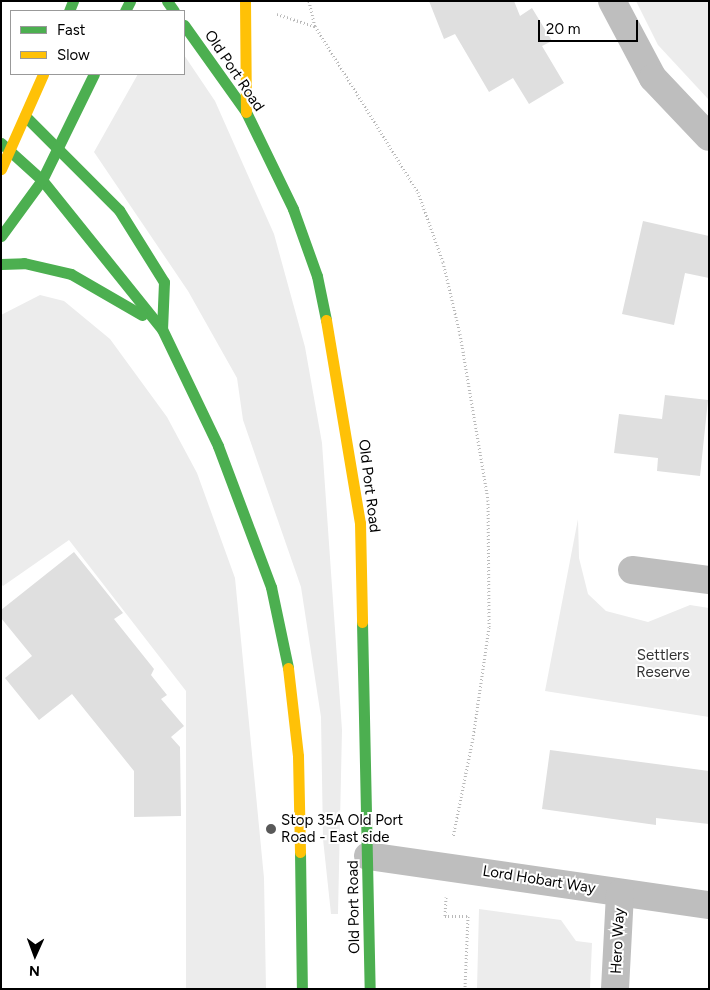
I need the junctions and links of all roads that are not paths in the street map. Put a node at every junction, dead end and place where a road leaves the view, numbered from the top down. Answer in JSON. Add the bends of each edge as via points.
{"nodes":[{"id":1,"x":244,"y":1,"type":"edge"},
{"id":2,"x":612,"y":1,"type":"edge"},
{"id":3,"x":185,"y":25,"type":"edge"},
{"id":4,"x":43,"y":75,"type":"edge"},
{"id":5,"x":94,"y":75,"type":"edge"},
{"id":6,"x":246,"y":112,"type":"junction"},
{"id":7,"x":25,"y":116,"type":"junction"},
{"id":8,"x":709,"y":137,"type":"edge"},
{"id":9,"x":1,"y":144,"type":"edge"},
{"id":10,"x":58,"y":148,"type":"junction"},
{"id":11,"x":11,"y":152,"type":"junction"},
{"id":12,"x":1,"y":169,"type":"edge"},
{"id":13,"x":42,"y":180,"type":"junction"},
{"id":14,"x":1,"y":236,"type":"edge"},
{"id":15,"x":1,"y":264,"type":"edge"},
{"id":16,"x":162,"y":329,"type":"junction"},
{"id":17,"x":632,"y":570,"type":"dead end"},
{"id":18,"x":709,"y":580,"type":"edge"},
{"id":19,"x":368,"y":856,"type":"junction"},
{"id":20,"x":620,"y":893,"type":"junction"},
{"id":21,"x":709,"y":905,"type":"edge"},
{"id":22,"x":302,"y":989,"type":"edge"},
{"id":23,"x":370,"y":989,"type":"edge"},
{"id":24,"x":615,"y":989,"type":"edge"}],
"edges":[{"from":1,"to":6,"type":"main road"},
{"from":2,"to":8,"type":"street","via":[[653,78]]},
{"from":3,"to":6,"type":"main road","name":"Old Port Road"},
{"from":4,"to":7,"type":"main road"},
{"from":5,"to":10,"type":"main road"},
{"from":6,"to":19,"type":"main road","name":"Old Port Road","via":[[293,209],[317,276],[342,397],[360,523]]},
{"from":7,"to":10,"type":"main road"},
{"from":7,"to":11,"type":"main road"},
{"from":9,"to":11,"type":"main road"},
{"from":10,"to":13,"type":"main road"},
{"from":10,"to":16,"type":"main road","via":[[119,210],[164,282]]},
{"from":11,"to":12,"type":"main road"},
{"from":11,"to":13,"type":"main road"},
{"from":13,"to":14,"type":"main road"},
{"from":13,"to":16,"type":"main road"},
{"from":15,"to":16,"type":"main road","via":[[24,262],[93,283]]},
{"from":16,"to":22,"type":"main road","via":[[218,446],[271,587],[288,670],[298,756]]},
{"from":17,"to":18,"type":"street"},
{"from":19,"to":20,"type":"street","name":"Lord Hobart Way"},
{"from":19,"to":23,"type":"main road","name":"Old Port Road"},
{"from":20,"to":21,"type":"street","name":"Lord Hobart Way"},
{"from":20,"to":24,"type":"street","name":"Hero Way"}]}
